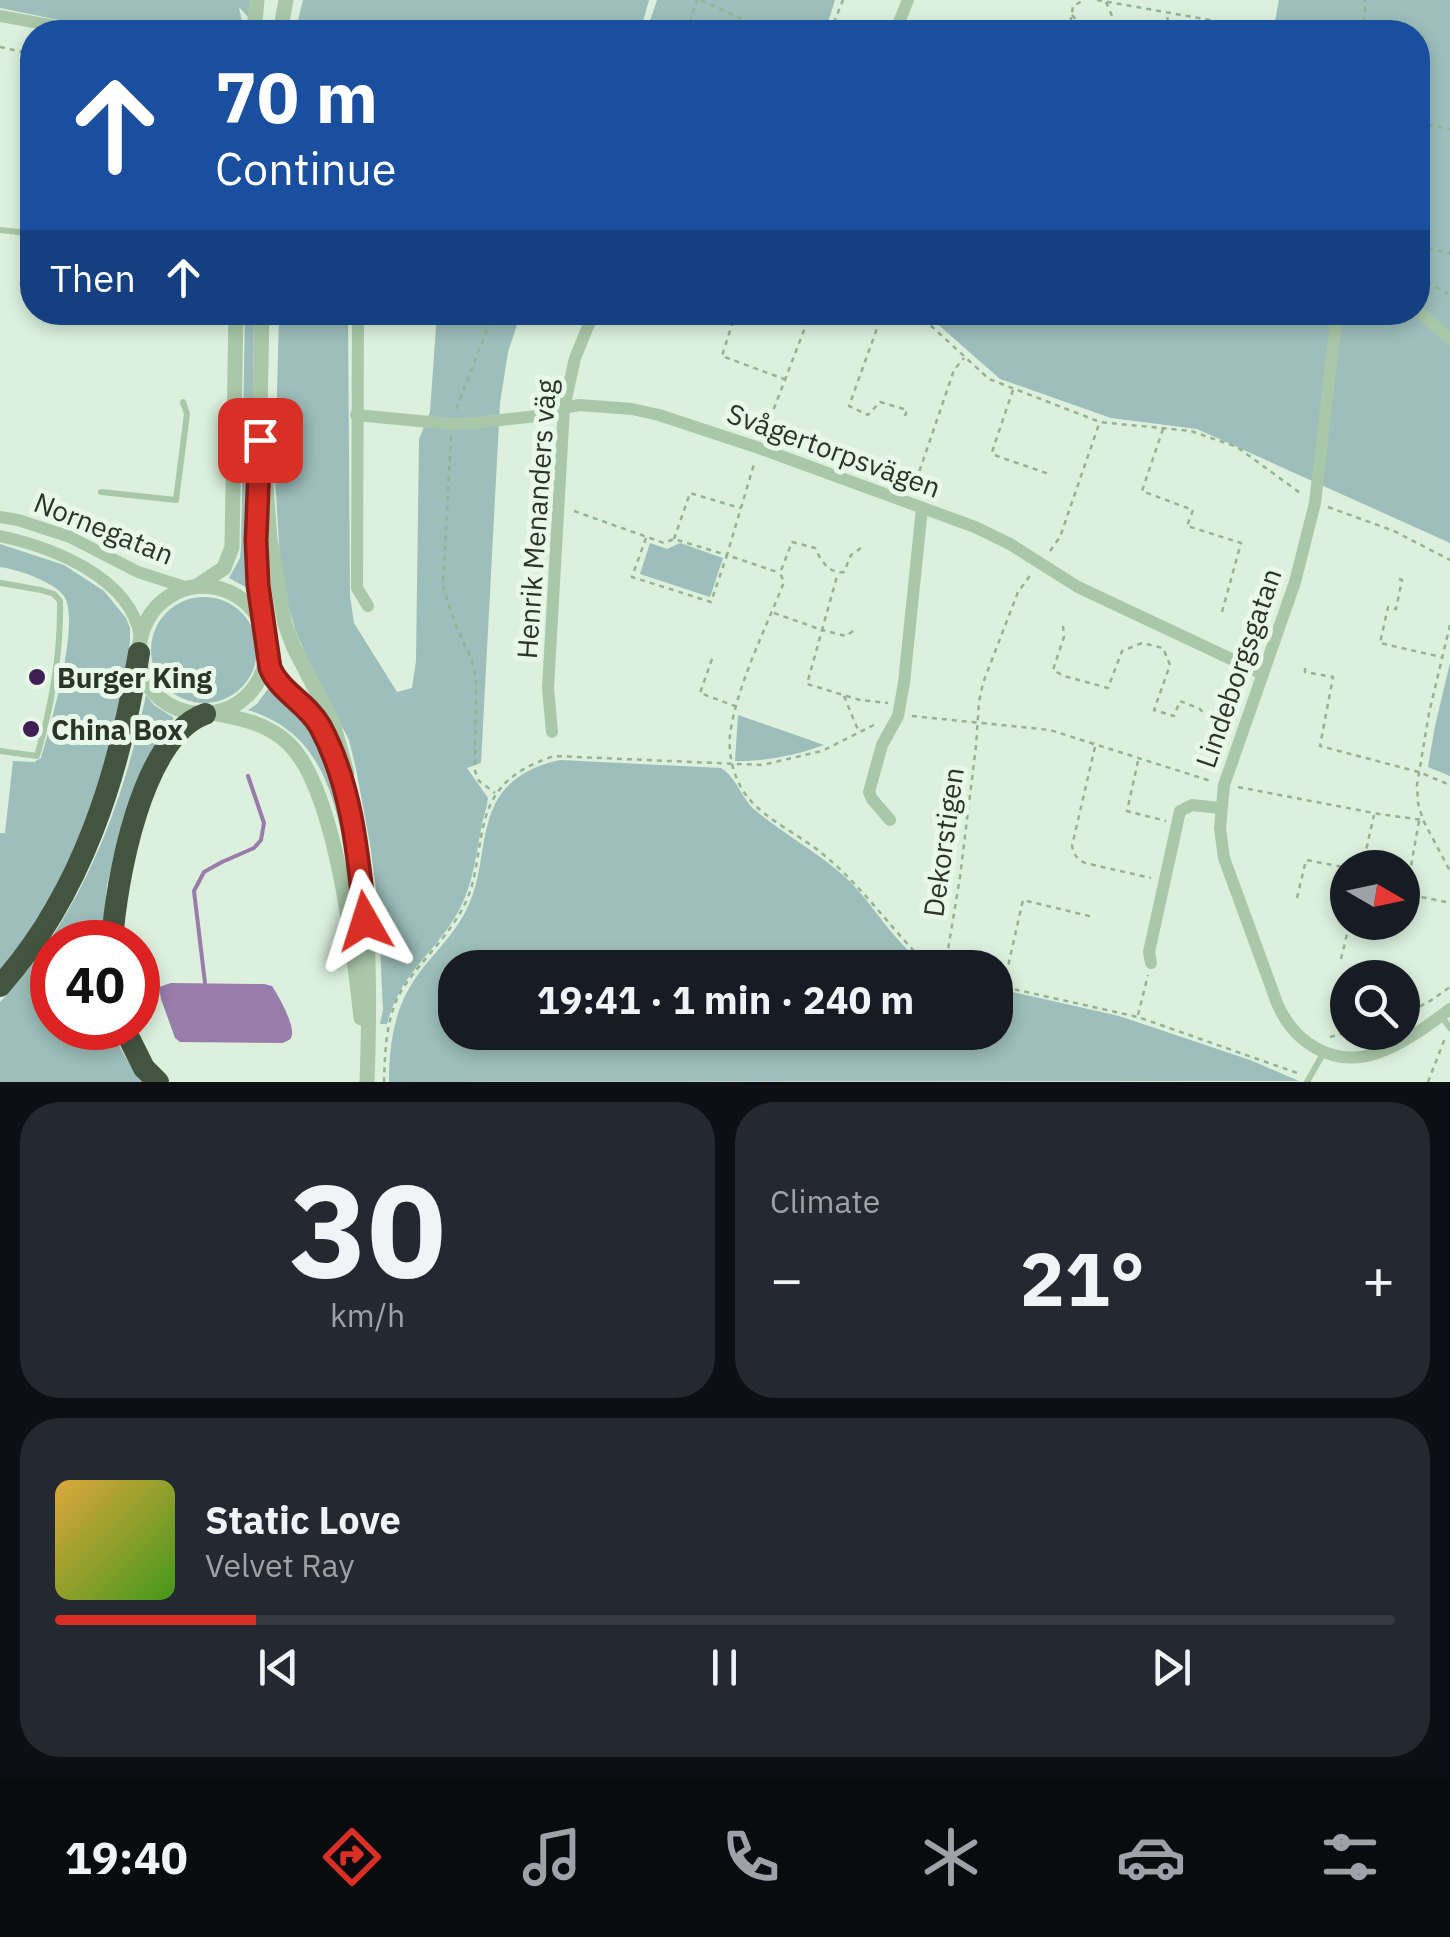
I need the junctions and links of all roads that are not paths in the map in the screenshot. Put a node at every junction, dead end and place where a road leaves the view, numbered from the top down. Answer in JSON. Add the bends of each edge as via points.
{"nodes":[{"id":1,"x":0,"y":230,"type":"edge"},
{"id":2,"x":19,"y":232,"type":"dead end"},
{"id":3,"x":1430,"y":322,"type":"edge"},
{"id":4,"x":236,"y":325,"type":"edge"},
{"id":5,"x":262,"y":325,"type":"edge"},
{"id":6,"x":358,"y":325,"type":"edge"},
{"id":7,"x":589,"y":325,"type":"edge"},
{"id":8,"x":1336,"y":325,"type":"edge"},
{"id":9,"x":1450,"y":340,"type":"edge"},
{"id":10,"x":183,"y":402,"type":"dead end"},
{"id":11,"x":260,"y":407,"type":"junction"},
{"id":12,"x":564,"y":408,"type":"junction"},
{"id":13,"x":356,"y":415,"type":"junction"},
{"id":14,"x":102,"y":492,"type":"dead end"},
{"id":15,"x":916,"y":506,"type":"junction"},
{"id":16,"x":0,"y":517,"type":"edge"},
{"id":17,"x":0,"y":536,"type":"edge"},
{"id":18,"x":2,"y":583,"type":"edge"},
{"id":19,"x":193,"y":587,"type":"junction"},
{"id":20,"x":368,"y":606,"type":"dead end"},
{"id":21,"x":264,"y":632,"type":"junction"},
{"id":22,"x":140,"y":645,"type":"junction"},
{"id":23,"x":267,"y":650,"type":"junction"},
{"id":24,"x":1263,"y":674,"type":"junction"},
{"id":25,"x":209,"y":714,"type":"junction"},
{"id":26,"x":552,"y":732,"type":"dead end"},
{"id":27,"x":0,"y":751,"type":"edge"},
{"id":28,"x":1220,"y":808,"type":"junction"},
{"id":29,"x":890,"y":820,"type":"dead end"},
{"id":30,"x":353,"y":822,"type":"junction"},
{"id":31,"x":114,"y":920,"type":"edge"},
{"id":32,"x":1151,"y":963,"type":"road end"},
{"id":33,"x":0,"y":986,"type":"edge"},
{"id":34,"x":1448,"y":1020,"type":"edge"},
{"id":35,"x":135,"y":1050,"type":"edge"},
{"id":36,"x":1324,"y":1053,"type":"junction"},
{"id":37,"x":367,"y":1079,"type":"edge"},
{"id":38,"x":1309,"y":1080,"type":"edge"},
{"id":39,"x":158,"y":1082,"type":"edge"}],
"edges":[{"from":1,"to":2,"type":"lane"},
{"from":3,"to":9,"type":"street"},
{"from":4,"to":19,"type":"street","via":[[232,547],[224,568]]},
{"from":5,"to":11,"type":"street"},
{"from":6,"to":13,"type":"street"},
{"from":7,"to":12,"type":"street","name":"Henrik Menanders väg"},
{"from":8,"to":24,"type":"street","name":"Lindeborgsgatan","via":[[1315,503]]},
{"from":10,"to":14,"type":"lane","via":[[176,500]]},
{"from":11,"to":21,"type":"street","via":[[256,541]]},
{"from":11,"to":30,"type":"street","via":[[279,596],[294,648],[339,740]]},
{"from":12,"to":13,"type":"street","name":"Svågertorpsvägen","via":[[451,424]]},
{"from":12,"to":15,"type":"street","name":"Svågertorpsvägen","via":[[659,415]]},
{"from":12,"to":26,"type":"street","name":"Henrik Menanders väg","via":[[548,688]]},
{"from":13,"to":20,"type":"street","via":[[356,588]]},
{"from":15,"to":24,"type":"street","name":"Svågertorpsvägen","via":[[1010,544],[1078,587]]},
{"from":15,"to":29,"type":"street","via":[[904,684],[869,792]]},
{"from":16,"to":19,"type":"street","name":"Nornegatan","via":[[70,537],[138,572]]},
{"from":17,"to":22,"type":"street","name":"Nornegatan","via":[[51,550],[108,584],[132,611]]},
{"from":18,"to":27,"type":"lane","via":[[54,594],[60,613],[56,679],[37,756]]},
{"from":19,"to":21,"type":"street","via":[[234,594]]},
{"from":19,"to":22,"type":"street","via":[[157,606]]},
{"from":21,"to":23,"type":"street"},
{"from":22,"to":25,"type":"street","via":[[144,674],[156,693],[173,706]]},
{"from":22,"to":33,"type":"highway","via":[[122,742],[94,826],[51,918]]},
{"from":23,"to":25,"type":"street","via":[[248,696]]},
{"from":23,"to":30,"type":"street","via":[[274,678],[318,722]]},
{"from":24,"to":28,"type":"street","name":"Lindeborgsgatan"},
{"from":25,"to":31,"type":"highway","via":[[176,732],[148,784],[122,866]]},
{"from":25,"to":37,"type":"street","via":[[278,734],[315,784],[340,880]]},
{"from":28,"to":32,"type":"street","via":[[1192,805],[1180,811]]},
{"from":28,"to":36,"type":"street","name":"Lindeborgsgatan","via":[[1224,858],[1277,1003],[1292,1030]]},
{"from":30,"to":37,"type":"street","via":[[368,966]]},
{"from":34,"to":36,"type":"street","via":[[1374,1054]]},
{"from":35,"to":39,"type":"highway"},
{"from":36,"to":38,"type":"lane"}]}
